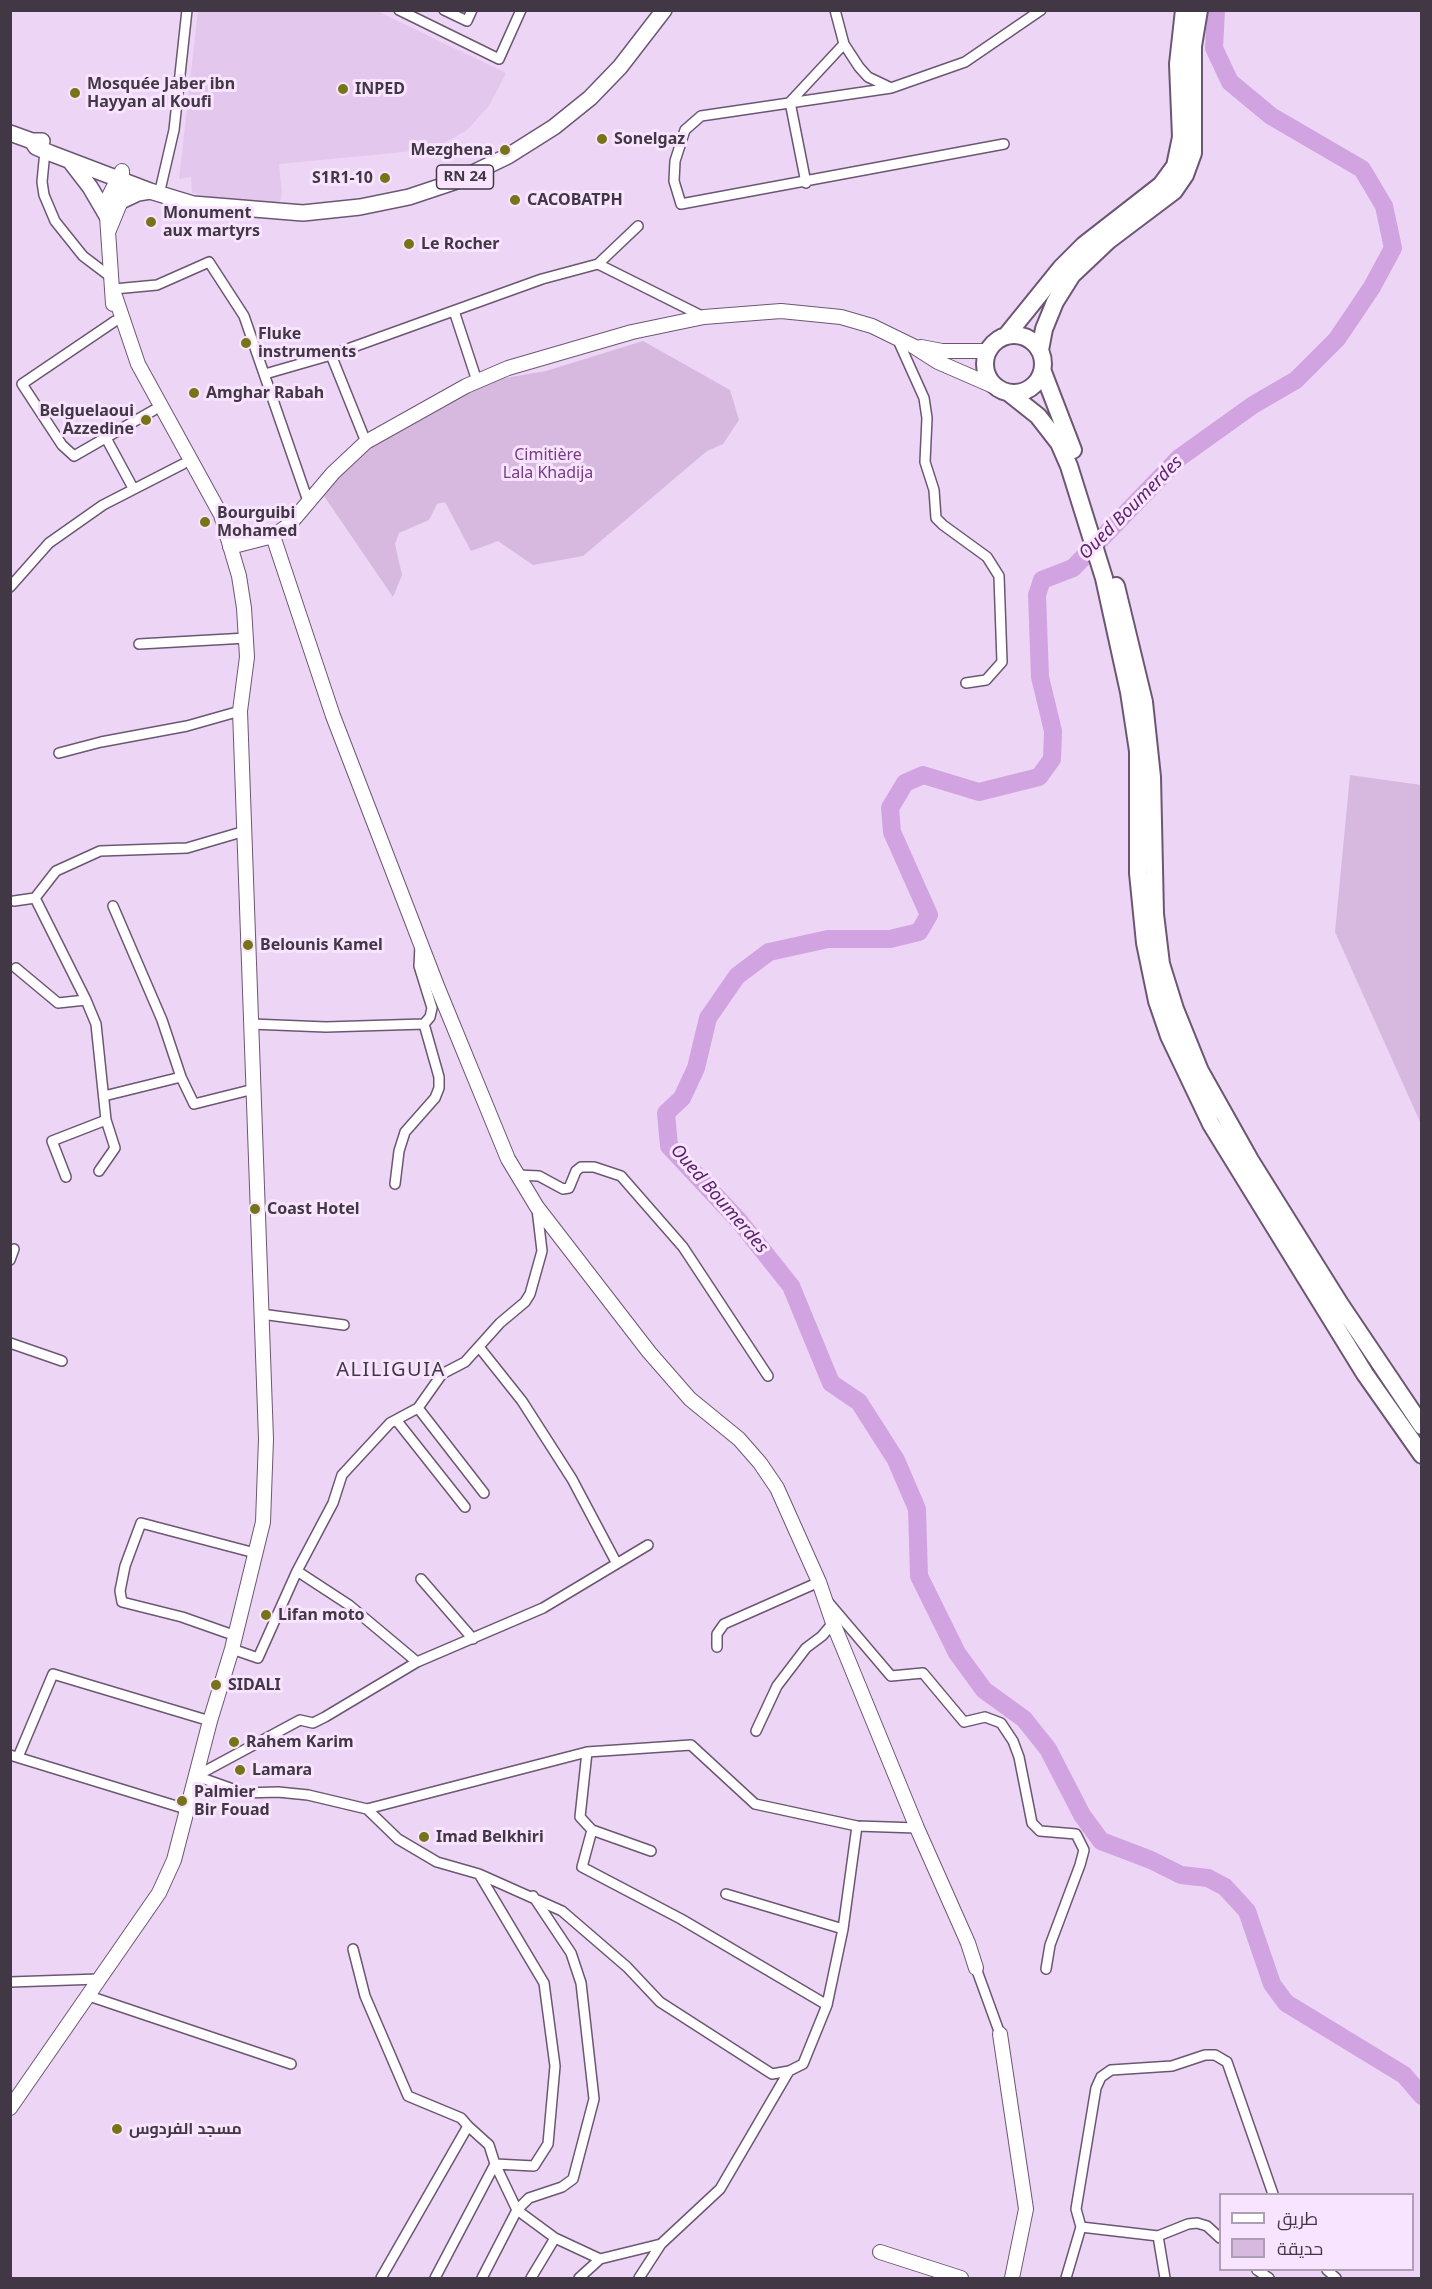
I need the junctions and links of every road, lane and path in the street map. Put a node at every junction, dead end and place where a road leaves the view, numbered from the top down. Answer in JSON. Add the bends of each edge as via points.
{"nodes":[{"id":1,"x":187,"y":10,"type":"edge"},
{"id":2,"x":399,"y":10,"type":"edge"},
{"id":3,"x":444,"y":10,"type":"edge"},
{"id":4,"x":472,"y":10,"type":"edge"},
{"id":5,"x":521,"y":10,"type":"edge"},
{"id":6,"x":664,"y":10,"type":"edge"},
{"id":7,"x":835,"y":10,"type":"edge"},
{"id":8,"x":1041,"y":10,"type":"edge"},
{"id":9,"x":1184,"y":10,"type":"edge"},
{"id":10,"x":1199,"y":10,"type":"edge"},
{"id":11,"x":844,"y":44,"type":"junction"},
{"id":12,"x":891,"y":88,"type":"junction"},
{"id":13,"x":790,"y":102,"type":"junction"},
{"id":14,"x":12,"y":134,"type":"edge"},
{"id":15,"x":32,"y":141,"type":"junction"},
{"id":16,"x":1004,"y":144,"type":"dead end"},
{"id":17,"x":45,"y":151,"type":"junction"},
{"id":18,"x":70,"y":161,"type":"junction"},
{"id":19,"x":121,"y":177,"type":"junction"},
{"id":20,"x":806,"y":183,"type":"junction"},
{"id":21,"x":156,"y":189,"type":"junction"},
{"id":22,"x":121,"y":201,"type":"junction"},
{"id":23,"x":108,"y":223,"type":"junction"},
{"id":24,"x":638,"y":226,"type":"dead end"},
{"id":25,"x":598,"y":264,"type":"junction"},
{"id":26,"x":113,"y":288,"type":"junction"},
{"id":27,"x":454,"y":311,"type":"junction"},
{"id":28,"x":704,"y":317,"type":"junction"},
{"id":29,"x":116,"y":321,"type":"junction"},
{"id":30,"x":1006,"y":336,"type":"junction"},
{"id":31,"x":897,"y":338,"type":"junction"},
{"id":32,"x":913,"y":346,"type":"junction"},
{"id":33,"x":1040,"y":350,"type":"junction"},
{"id":34,"x":988,"y":351,"type":"junction"},
{"id":35,"x":331,"y":355,"type":"junction"},
{"id":36,"x":1042,"y":372,"type":"junction"},
{"id":37,"x":265,"y":374,"type":"junction"},
{"id":38,"x":477,"y":381,"type":"junction"},
{"id":39,"x":1005,"y":391,"type":"junction"},
{"id":40,"x":154,"y":410,"type":"junction"},
{"id":41,"x":106,"y":438,"type":"junction"},
{"id":42,"x":366,"y":442,"type":"junction"},
{"id":43,"x":183,"y":464,"type":"junction"},
{"id":44,"x":133,"y":488,"type":"junction"},
{"id":45,"x":309,"y":504,"type":"junction"},
{"id":46,"x":1095,"y":530,"type":"junction"},
{"id":47,"x":225,"y":533,"type":"junction"},
{"id":48,"x":273,"y":536,"type":"junction"},
{"id":49,"x":230,"y":547,"type":"junction"},
{"id":50,"x":1103,"y":560,"type":"junction"},
{"id":51,"x":10,"y":587,"type":"edge"},
{"id":52,"x":247,"y":638,"type":"junction"},
{"id":53,"x":139,"y":644,"type":"dead end"},
{"id":54,"x":966,"y":683,"type":"dead end"},
{"id":55,"x":240,"y":711,"type":"junction"},
{"id":56,"x":59,"y":753,"type":"dead end"},
{"id":57,"x":245,"y":831,"type":"junction"},
{"id":58,"x":35,"y":898,"type":"junction"},
{"id":59,"x":14,"y":901,"type":"dead end"},
{"id":60,"x":113,"y":906,"type":"dead end"},
{"id":61,"x":421,"y":941,"type":"junction"},
{"id":62,"x":16,"y":968,"type":"dead end"},
{"id":63,"x":86,"y":1000,"type":"junction"},
{"id":64,"x":251,"y":1024,"type":"junction"},
{"id":65,"x":424,"y":1024,"type":"junction"},
{"id":66,"x":181,"y":1077,"type":"junction"},
{"id":67,"x":254,"y":1089,"type":"junction"},
{"id":68,"x":104,"y":1096,"type":"junction"},
{"id":69,"x":106,"y":1120,"type":"junction"},
{"id":70,"x":99,"y":1171,"type":"dead end"},
{"id":71,"x":517,"y":1175,"type":"junction"},
{"id":72,"x":66,"y":1177,"type":"dead end"},
{"id":73,"x":395,"y":1184,"type":"dead end"},
{"id":74,"x":537,"y":1207,"type":"junction"},
{"id":75,"x":14,"y":1250,"type":"dead end"},
{"id":76,"x":10,"y":1260,"type":"edge"},
{"id":77,"x":261,"y":1314,"type":"junction"},
{"id":78,"x":344,"y":1325,"type":"dead end"},
{"id":79,"x":10,"y":1342,"type":"edge"},
{"id":80,"x":479,"y":1347,"type":"junction"},
{"id":81,"x":62,"y":1361,"type":"dead end"},
{"id":82,"x":768,"y":1376,"type":"dead end"},
{"id":83,"x":418,"y":1408,"type":"junction"},
{"id":84,"x":397,"y":1421,"type":"junction"},
{"id":85,"x":1422,"y":1426,"type":"edge"},
{"id":86,"x":1422,"y":1455,"type":"edge"},
{"id":87,"x":484,"y":1493,"type":"dead end"},
{"id":88,"x":465,"y":1507,"type":"dead end"},
{"id":89,"x":648,"y":1545,"type":"dead end"},
{"id":90,"x":255,"y":1553,"type":"junction"},
{"id":91,"x":616,"y":1562,"type":"junction"},
{"id":92,"x":297,"y":1571,"type":"junction"},
{"id":93,"x":421,"y":1579,"type":"dead end"},
{"id":94,"x":819,"y":1582,"type":"junction"},
{"id":95,"x":826,"y":1601,"type":"junction"},
{"id":96,"x":833,"y":1623,"type":"junction"},
{"id":97,"x":473,"y":1639,"type":"junction"},
{"id":98,"x":234,"y":1642,"type":"junction"},
{"id":99,"x":717,"y":1647,"type":"dead end"},
{"id":100,"x":417,"y":1662,"type":"junction"},
{"id":101,"x":210,"y":1721,"type":"junction"},
{"id":102,"x":756,"y":1731,"type":"dead end"},
{"id":103,"x":587,"y":1752,"type":"junction"},
{"id":104,"x":14,"y":1756,"type":"edge"},
{"id":105,"x":196,"y":1776,"type":"junction"},
{"id":106,"x":186,"y":1809,"type":"junction"},
{"id":107,"x":367,"y":1809,"type":"junction"},
{"id":108,"x":856,"y":1826,"type":"junction"},
{"id":109,"x":917,"y":1828,"type":"junction"},
{"id":110,"x":592,"y":1830,"type":"junction"},
{"id":111,"x":651,"y":1851,"type":"dead end"},
{"id":112,"x":479,"y":1874,"type":"junction"},
{"id":113,"x":726,"y":1894,"type":"dead end"},
{"id":114,"x":532,"y":1896,"type":"junction"},
{"id":115,"x":843,"y":1929,"type":"junction"},
{"id":116,"x":353,"y":1949,"type":"dead end"},
{"id":117,"x":976,"y":1968,"type":"joint"},
{"id":118,"x":1046,"y":1969,"type":"dead end"},
{"id":119,"x":99,"y":1979,"type":"junction"},
{"id":120,"x":10,"y":1982,"type":"edge"},
{"id":121,"x":89,"y":1996,"type":"junction"},
{"id":122,"x":827,"y":2005,"type":"junction"},
{"id":123,"x":1000,"y":2034,"type":"joint"},
{"id":124,"x":291,"y":2064,"type":"dead end"},
{"id":125,"x":789,"y":2072,"type":"junction"},
{"id":126,"x":10,"y":2108,"type":"edge"},
{"id":127,"x":468,"y":2126,"type":"junction"},
{"id":128,"x":495,"y":2164,"type":"junction"},
{"id":129,"x":1273,"y":2193,"type":"edge"},
{"id":130,"x":517,"y":2210,"type":"junction"},
{"id":131,"x":1081,"y":2227,"type":"junction"},
{"id":132,"x":1158,"y":2236,"type":"junction"},
{"id":133,"x":1219,"y":2236,"type":"edge"},
{"id":134,"x":555,"y":2238,"type":"junction"},
{"id":135,"x":661,"y":2244,"type":"junction"},
{"id":136,"x":880,"y":2252,"type":"dead end"},
{"id":137,"x":600,"y":2259,"type":"junction"},
{"id":138,"x":381,"y":2278,"type":"edge"},
{"id":139,"x":435,"y":2278,"type":"edge"},
{"id":140,"x":482,"y":2278,"type":"edge"},
{"id":141,"x":531,"y":2278,"type":"edge"},
{"id":142,"x":579,"y":2278,"type":"edge"},
{"id":143,"x":639,"y":2278,"type":"edge"},
{"id":144,"x":961,"y":2278,"type":"edge"},
{"id":145,"x":1012,"y":2278,"type":"edge"},
{"id":146,"x":1066,"y":2278,"type":"edge"},
{"id":147,"x":1165,"y":2278,"type":"edge"}],
"edges":[{"from":1,"to":21,"type":"street","via":[[174,130]]},
{"from":2,"to":5,"type":"street","via":[[500,59]]},
{"from":3,"to":4,"type":"street","via":[[467,21]]},
{"from":6,"to":21,"type":"main road","number":"RN 24","via":[[620,67],[590,98],[508,156],[454,182],[409,197],[314,212],[245,210]]},
{"from":7,"to":11,"type":"street"},
{"from":8,"to":12,"type":"street","via":[[965,62]]},
{"from":9,"to":30,"type":"highway","via":[[1178,64],[1181,137],[1175,165],[1161,185],[1069,260]]},
{"from":10,"to":33,"type":"highway","via":[[1193,46],[1193,153],[1185,175],[1174,191],[1108,240],[1072,275],[1055,302]]},
{"from":11,"to":12,"type":"street","via":[[868,77]]},
{"from":11,"to":13,"type":"street"},
{"from":12,"to":13,"type":"street"},
{"from":13,"to":20,"type":"street"},
{"from":13,"to":20,"type":"street","via":[[701,117],[685,130],[675,160],[674,181],[681,204]]},
{"from":14,"to":15,"type":"main road","number":"RN 24"},
{"from":15,"to":17,"type":"main road","number":"RN 24"},
{"from":15,"to":19,"type":"main road","number":"RN 24","via":[[38,140]]},
{"from":16,"to":20,"type":"street"},
{"from":17,"to":18,"type":"main road","number":"RN 24"},
{"from":17,"to":26,"type":"street","via":[[42,182],[55,221]]},
{"from":18,"to":19,"type":"main road","number":"RN 24"},
{"from":18,"to":23,"type":"main road","via":[[90,187]]},
{"from":19,"to":21,"type":"main road","number":"RN 24"},
{"from":19,"to":22,"type":"street"},
{"from":19,"to":23,"type":"street","via":[[107,198]]},
{"from":21,"to":22,"type":"main road"},
{"from":22,"to":23,"type":"street"},
{"from":23,"to":26,"type":"street"},
{"from":24,"to":25,"type":"street"},
{"from":25,"to":27,"type":"street","via":[[542,279]]},
{"from":25,"to":28,"type":"street"},
{"from":26,"to":29,"type":"street"},
{"from":26,"to":37,"type":"street","via":[[157,285],[209,262],[244,316]]},
{"from":26,"to":47,"type":"street","via":[[138,364],[216,505]]},
{"from":27,"to":35,"type":"street"},
{"from":27,"to":38,"type":"street"},
{"from":28,"to":31,"type":"street","via":[[745,312],[811,313],[872,326]]},
{"from":28,"to":38,"type":"street","via":[[632,332],[508,368]]},
{"from":29,"to":40,"type":"street","via":[[124,351]]},
{"from":29,"to":41,"type":"street","via":[[22,384],[62,445],[74,456]]},
{"from":30,"to":33,"type":"highway","via":[[1026,337]]},
{"from":30,"to":34,"type":"highway"},
{"from":31,"to":32,"type":"street"},
{"from":31,"to":54,"type":"street","via":[[924,398],[924,456],[934,490],[936,518],[987,557],[999,576],[1002,662],[986,680]]},
{"from":32,"to":34,"type":"street","via":[[942,351]]},
{"from":32,"to":39,"type":"street","via":[[938,362]]},
{"from":33,"to":36,"type":"highway"},
{"from":34,"to":39,"type":"highway","via":[[985,368],[993,384]]},
{"from":35,"to":37,"type":"street"},
{"from":35,"to":42,"type":"street"},
{"from":36,"to":39,"type":"highway","via":[[1026,391]]},
{"from":36,"to":46,"type":"highway","via":[[1076,457]]},
{"from":37,"to":45,"type":"street"},
{"from":38,"to":42,"type":"street"},
{"from":39,"to":46,"type":"highway","via":[[1038,416],[1059,443]]},
{"from":40,"to":41,"type":"street"},
{"from":40,"to":43,"type":"street"},
{"from":41,"to":44,"type":"street"},
{"from":42,"to":45,"type":"street","via":[[333,473]]},
{"from":43,"to":44,"type":"street"},
{"from":43,"to":47,"type":"street"},
{"from":44,"to":51,"type":"street","via":[[49,543]]},
{"from":45,"to":48,"type":"street"},
{"from":46,"to":50,"type":"highway"},
{"from":47,"to":49,"type":"street"},
{"from":48,"to":49,"type":"street"},
{"from":48,"to":61,"type":"street","via":[[333,716]]},
{"from":49,"to":52,"type":"street","via":[[241,587]]},
{"from":50,"to":85,"type":"highway","via":[[1127,626],[1144,702],[1152,777],[1155,914],[1161,964],[1175,1009],[1200,1071],[1250,1160]]},
{"from":50,"to":86,"type":"highway","via":[[1135,724],[1139,905],[1150,976],[1169,1036],[1187,1078],[1228,1151],[1365,1374]]},
{"from":52,"to":53,"type":"street"},
{"from":52,"to":55,"type":"street"},
{"from":55,"to":56,"type":"street"},
{"from":55,"to":57,"type":"street"},
{"from":57,"to":58,"type":"street","via":[[187,848],[100,851],[56,872]]},
{"from":57,"to":64,"type":"street"},
{"from":58,"to":59,"type":"street"},
{"from":58,"to":63,"type":"street"},
{"from":60,"to":66,"type":"street","via":[[162,1020]]},
{"from":61,"to":65,"type":"street","via":[[419,966],[432,1008]]},
{"from":61,"to":71,"type":"street","via":[[486,1109]]},
{"from":62,"to":63,"type":"street","via":[[58,1003]]},
{"from":63,"to":68,"type":"street","via":[[96,1024]]},
{"from":64,"to":65,"type":"street"},
{"from":64,"to":67,"type":"street"},
{"from":65,"to":73,"type":"street","via":[[439,1088],[405,1132]]},
{"from":66,"to":67,"type":"street","via":[[194,1104]]},
{"from":66,"to":68,"type":"street"},
{"from":67,"to":77,"type":"street"},
{"from":68,"to":69,"type":"street"},
{"from":69,"to":70,"type":"street","via":[[115,1148]]},
{"from":69,"to":72,"type":"street","via":[[52,1141]]},
{"from":71,"to":74,"type":"street"},
{"from":71,"to":82,"type":"street","via":[[539,1176],[563,1189],[569,1188],[581,1167],[621,1176],[683,1247]]},
{"from":74,"to":80,"type":"street","via":[[542,1251],[530,1294]]},
{"from":74,"to":94,"type":"street","via":[[649,1352],[690,1399],[760,1463],[777,1488]]},
{"from":75,"to":76,"type":"street"},
{"from":77,"to":78,"type":"street"},
{"from":77,"to":90,"type":"street","via":[[266,1439],[263,1522]]},
{"from":79,"to":81,"type":"street"},
{"from":80,"to":83,"type":"street","via":[[465,1362],[442,1374]]},
{"from":80,"to":91,"type":"street","via":[[522,1401],[572,1479]]},
{"from":83,"to":84,"type":"street"},
{"from":83,"to":87,"type":"street"},
{"from":84,"to":88,"type":"street"},
{"from":84,"to":92,"type":"street","via":[[390,1423],[342,1475],[333,1503]]},
{"from":89,"to":91,"type":"street"},
{"from":90,"to":98,"type":"street"},
{"from":90,"to":98,"type":"street","via":[[141,1523],[125,1566],[122,1602],[182,1617]]},
{"from":91,"to":97,"type":"street","via":[[543,1608]]},
{"from":92,"to":98,"type":"street","via":[[258,1658]]},
{"from":92,"to":100,"type":"street","via":[[349,1605]]},
{"from":93,"to":97,"type":"street"},
{"from":94,"to":95,"type":"street"},
{"from":94,"to":99,"type":"street","via":[[724,1624],[717,1634]]},
{"from":95,"to":96,"type":"street"},
{"from":95,"to":118,"type":"street","via":[[891,1676],[923,1673],[964,1722],[985,1717],[1001,1724],[1013,1741],[1032,1823],[1040,1831],[1076,1834],[1083,1850],[1080,1865],[1050,1945]]},
{"from":96,"to":102,"type":"street","via":[[806,1648],[777,1686]]},
{"from":96,"to":109,"type":"street"},
{"from":97,"to":100,"type":"street"},
{"from":98,"to":101,"type":"street"},
{"from":100,"to":105,"type":"street","via":[[325,1717],[313,1723],[300,1720]]},
{"from":101,"to":104,"type":"street","via":[[53,1674]]},
{"from":101,"to":105,"type":"street"},
{"from":103,"to":107,"type":"street"},
{"from":103,"to":108,"type":"street","via":[[691,1744],[755,1804]]},
{"from":103,"to":110,"type":"street","via":[[580,1817]]},
{"from":104,"to":106,"type":"street"},
{"from":105,"to":106,"type":"street"},
{"from":105,"to":107,"type":"street","via":[[244,1792],[308,1795]]},
{"from":106,"to":119,"type":"street","via":[[174,1860],[159,1893]]},
{"from":107,"to":112,"type":"street","via":[[398,1839],[437,1862]]},
{"from":108,"to":109,"type":"street"},
{"from":108,"to":115,"type":"street"},
{"from":109,"to":117,"type":"street"},
{"from":110,"to":111,"type":"street"},
{"from":110,"to":122,"type":"street","via":[[582,1867],[681,1919]]},
{"from":112,"to":114,"type":"street"},
{"from":112,"to":128,"type":"street","via":[[544,1983],[555,2066],[548,2144],[534,2166]]},
{"from":113,"to":115,"type":"street"},
{"from":114,"to":125,"type":"street","via":[[571,1918],[660,2002],[690,2024],[772,2074]]},
{"from":114,"to":130,"type":"street","via":[[571,1953],[581,1983],[594,2099],[573,2179],[529,2198]]},
{"from":115,"to":122,"type":"street"},
{"from":116,"to":127,"type":"street","via":[[365,1996],[408,2096],[461,2118]]},
{"from":117,"to":123,"type":"street"},
{"from":119,"to":120,"type":"street"},
{"from":119,"to":121,"type":"street"},
{"from":121,"to":124,"type":"street"},
{"from":121,"to":126,"type":"street"},
{"from":122,"to":125,"type":"street","via":[[803,2064]]},
{"from":123,"to":145,"type":"street","via":[[1026,2209]]},
{"from":125,"to":135,"type":"street","via":[[720,2188]]},
{"from":127,"to":128,"type":"street","via":[[489,2145]]},
{"from":127,"to":138,"type":"street"},
{"from":128,"to":130,"type":"street"},
{"from":128,"to":139,"type":"street"},
{"from":129,"to":131,"type":"street","via":[[1227,2062],[1215,2055],[1205,2055],[1172,2066],[1111,2070],[1101,2077],[1096,2088],[1076,2209]]},
{"from":130,"to":134,"type":"street"},
{"from":130,"to":140,"type":"street"},
{"from":131,"to":132,"type":"street"},
{"from":131,"to":146,"type":"street"},
{"from":132,"to":133,"type":"street","via":[[1197,2223]]},
{"from":132,"to":147,"type":"street"},
{"from":134,"to":137,"type":"street"},
{"from":134,"to":141,"type":"street"},
{"from":135,"to":137,"type":"street"},
{"from":135,"to":143,"type":"street"},
{"from":136,"to":144,"type":"street"},
{"from":137,"to":142,"type":"street"}]}
